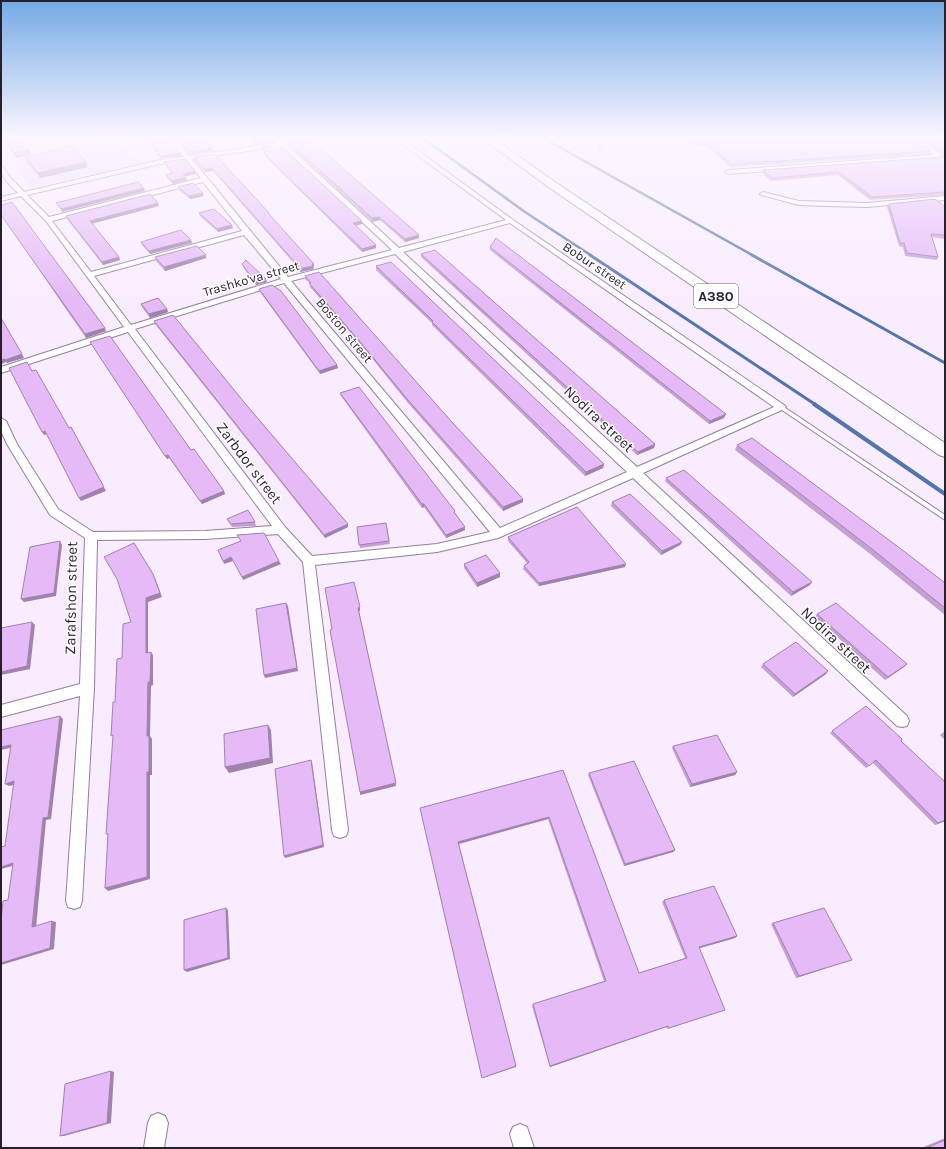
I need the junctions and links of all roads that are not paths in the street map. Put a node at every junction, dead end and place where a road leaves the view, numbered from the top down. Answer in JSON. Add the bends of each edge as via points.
{"nodes":[{"id":1,"x":29,"y":193,"type":"edge"},
{"id":2,"x":154,"y":193,"type":"edge"},
{"id":3,"x":216,"y":193,"type":"edge"},
{"id":4,"x":334,"y":193,"type":"edge"},
{"id":5,"x":472,"y":193,"type":"edge"},
{"id":6,"x":562,"y":193,"type":"edge"},
{"id":7,"x":23,"y":194,"type":"junction"},
{"id":8,"x":763,"y":194,"type":"dead end"},
{"id":9,"x":945,"y":198,"type":"edge"},
{"id":10,"x":1,"y":199,"type":"edge"},
{"id":11,"x":48,"y":220,"type":"junction"},
{"id":12,"x":511,"y":221,"type":"junction"},
{"id":13,"x":246,"y":232,"type":"junction"},
{"id":14,"x":397,"y":251,"type":"junction"},
{"id":15,"x":89,"y":275,"type":"junction"},
{"id":16,"x":286,"y":280,"type":"junction"},
{"id":17,"x":129,"y":328,"type":"junction"},
{"id":18,"x":1,"y":370,"type":"edge"},
{"id":19,"x":781,"y":407,"type":"junction"},
{"id":20,"x":1,"y":421,"type":"edge"},
{"id":21,"x":945,"y":451,"type":"edge"},
{"id":22,"x":635,"y":474,"type":"junction"},
{"id":23,"x":945,"y":518,"type":"edge"},
{"id":24,"x":281,"y":530,"type":"junction"},
{"id":25,"x":498,"y":534,"type":"junction"},
{"id":26,"x":91,"y":536,"type":"junction"},
{"id":27,"x":309,"y":561,"type":"junction"},
{"id":28,"x":87,"y":688,"type":"junction"},
{"id":29,"x":1,"y":711,"type":"edge"},
{"id":30,"x":902,"y":721,"type":"dead end"},
{"id":31,"x":340,"y":830,"type":"dead end"},
{"id":32,"x":74,"y":901,"type":"dead end"},
{"id":33,"x":158,"y":1123,"type":"dead end"},
{"id":34,"x":154,"y":1148,"type":"edge"}],
"edges":[{"from":1,"to":7,"type":"street"},
{"from":2,"to":11,"type":"street"},
{"from":3,"to":13,"type":"street","name":"Boston street"},
{"from":4,"to":14,"type":"street","name":"Nodira street"},
{"from":5,"to":12,"type":"street","name":"Bobur street"},
{"from":6,"to":21,"type":"highway","number":"A380"},
{"from":7,"to":10,"type":"street"},
{"from":7,"to":11,"type":"street","name":"Zarbdor street"},
{"from":8,"to":9,"type":"street","via":[[799,203],[826,204],[867,204]]},
{"from":11,"to":15,"type":"street","name":"Zarbdor street"},
{"from":12,"to":14,"type":"street","name":"Trashko'va street"},
{"from":12,"to":19,"type":"street","name":"Bobur street"},
{"from":13,"to":15,"type":"street"},
{"from":13,"to":16,"type":"street","name":"Boston street"},
{"from":14,"to":16,"type":"street","name":"Trashko'va street"},
{"from":14,"to":22,"type":"street","name":"Nodira street"},
{"from":15,"to":17,"type":"street","name":"Zarbdor street"},
{"from":16,"to":17,"type":"street","name":"Trashko'va street"},
{"from":16,"to":25,"type":"street","name":"Boston street"},
{"from":17,"to":18,"type":"street","name":"Trashko'va street"},
{"from":17,"to":24,"type":"street","name":"Zarbdor street"},
{"from":19,"to":22,"type":"street"},
{"from":19,"to":23,"type":"lane"},
{"from":20,"to":26,"type":"street","name":"Zarafshon street","via":[[12,444],[54,512]]},
{"from":22,"to":25,"type":"street"},
{"from":22,"to":30,"type":"street","name":"Nodira street"},
{"from":24,"to":26,"type":"street","via":[[205,535]]},
{"from":24,"to":27,"type":"street","name":"Zarbdor street"},
{"from":25,"to":27,"type":"street","via":[[437,548]]},
{"from":26,"to":28,"type":"street","name":"Zarafshon street"},
{"from":27,"to":31,"type":"street"},
{"from":28,"to":29,"type":"street"},
{"from":28,"to":32,"type":"street","name":"Zarafshon street"},
{"from":33,"to":34,"type":"street"}]}
